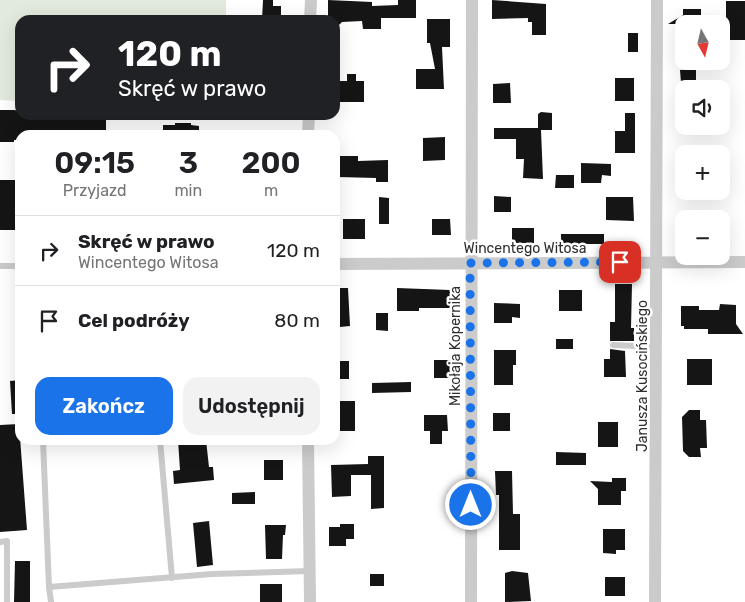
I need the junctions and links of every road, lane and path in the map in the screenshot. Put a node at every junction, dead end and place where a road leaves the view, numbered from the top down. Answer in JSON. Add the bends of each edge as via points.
{"nodes":[{"id":1,"x":311,"y":0,"type":"edge"},
{"id":2,"x":472,"y":0,"type":"edge"},
{"id":3,"x":657,"y":0,"type":"edge"},
{"id":4,"x":310,"y":15,"type":"edge"},
{"id":5,"x":657,"y":262,"type":"junction"},
{"id":6,"x":745,"y":262,"type":"edge"},
{"id":7,"x":470,"y":263,"type":"junction"},
{"id":8,"x":340,"y":264,"type":"edge"},
{"id":9,"x":0,"y":266,"type":"edge"},
{"id":10,"x":15,"y":266,"type":"edge"},
{"id":11,"x":613,"y":345,"type":"dead end"},
{"id":12,"x":657,"y":347,"type":"junction"},
{"id":13,"x":43,"y":445,"type":"edge"},
{"id":14,"x":160,"y":445,"type":"edge"},
{"id":15,"x":308,"y":445,"type":"edge"},
{"id":16,"x":0,"y":542,"type":"edge"},
{"id":17,"x":310,"y":571,"type":"junction"},
{"id":18,"x":172,"y":578,"type":"junction"},
{"id":19,"x":49,"y":587,"type":"junction"},
{"id":20,"x":7,"y":602,"type":"edge"},
{"id":21,"x":50,"y":602,"type":"edge"},
{"id":22,"x":310,"y":602,"type":"edge"},
{"id":23,"x":471,"y":602,"type":"edge"},
{"id":24,"x":655,"y":602,"type":"edge"}],
"edges":[{"from":1,"to":4,"type":"street"},
{"from":2,"to":7,"type":"street","name":"Mikołaja Kopernika"},
{"from":3,"to":5,"type":"street","name":"Janusza Kusocińskiego"},
{"from":5,"to":6,"type":"street","name":"Wincentego Witosa"},
{"from":5,"to":7,"type":"street","name":"Wincentego Witosa"},
{"from":5,"to":12,"type":"street","name":"Janusza Kusocińskiego"},
{"from":7,"to":8,"type":"street","name":"Wincentego Witosa"},
{"from":7,"to":23,"type":"street","name":"Mikołaja Kopernika"},
{"from":9,"to":10,"type":"lane"},
{"from":11,"to":12,"type":"lane"},
{"from":12,"to":24,"type":"street","name":"Janusza Kusocińskiego"},
{"from":13,"to":19,"type":"lane"},
{"from":14,"to":18,"type":"lane"},
{"from":15,"to":17,"type":"street"},
{"from":16,"to":20,"type":"lane","via":[[7,541]]},
{"from":17,"to":18,"type":"lane"},
{"from":17,"to":22,"type":"street"},
{"from":18,"to":19,"type":"lane"},
{"from":19,"to":21,"type":"lane"}]}
